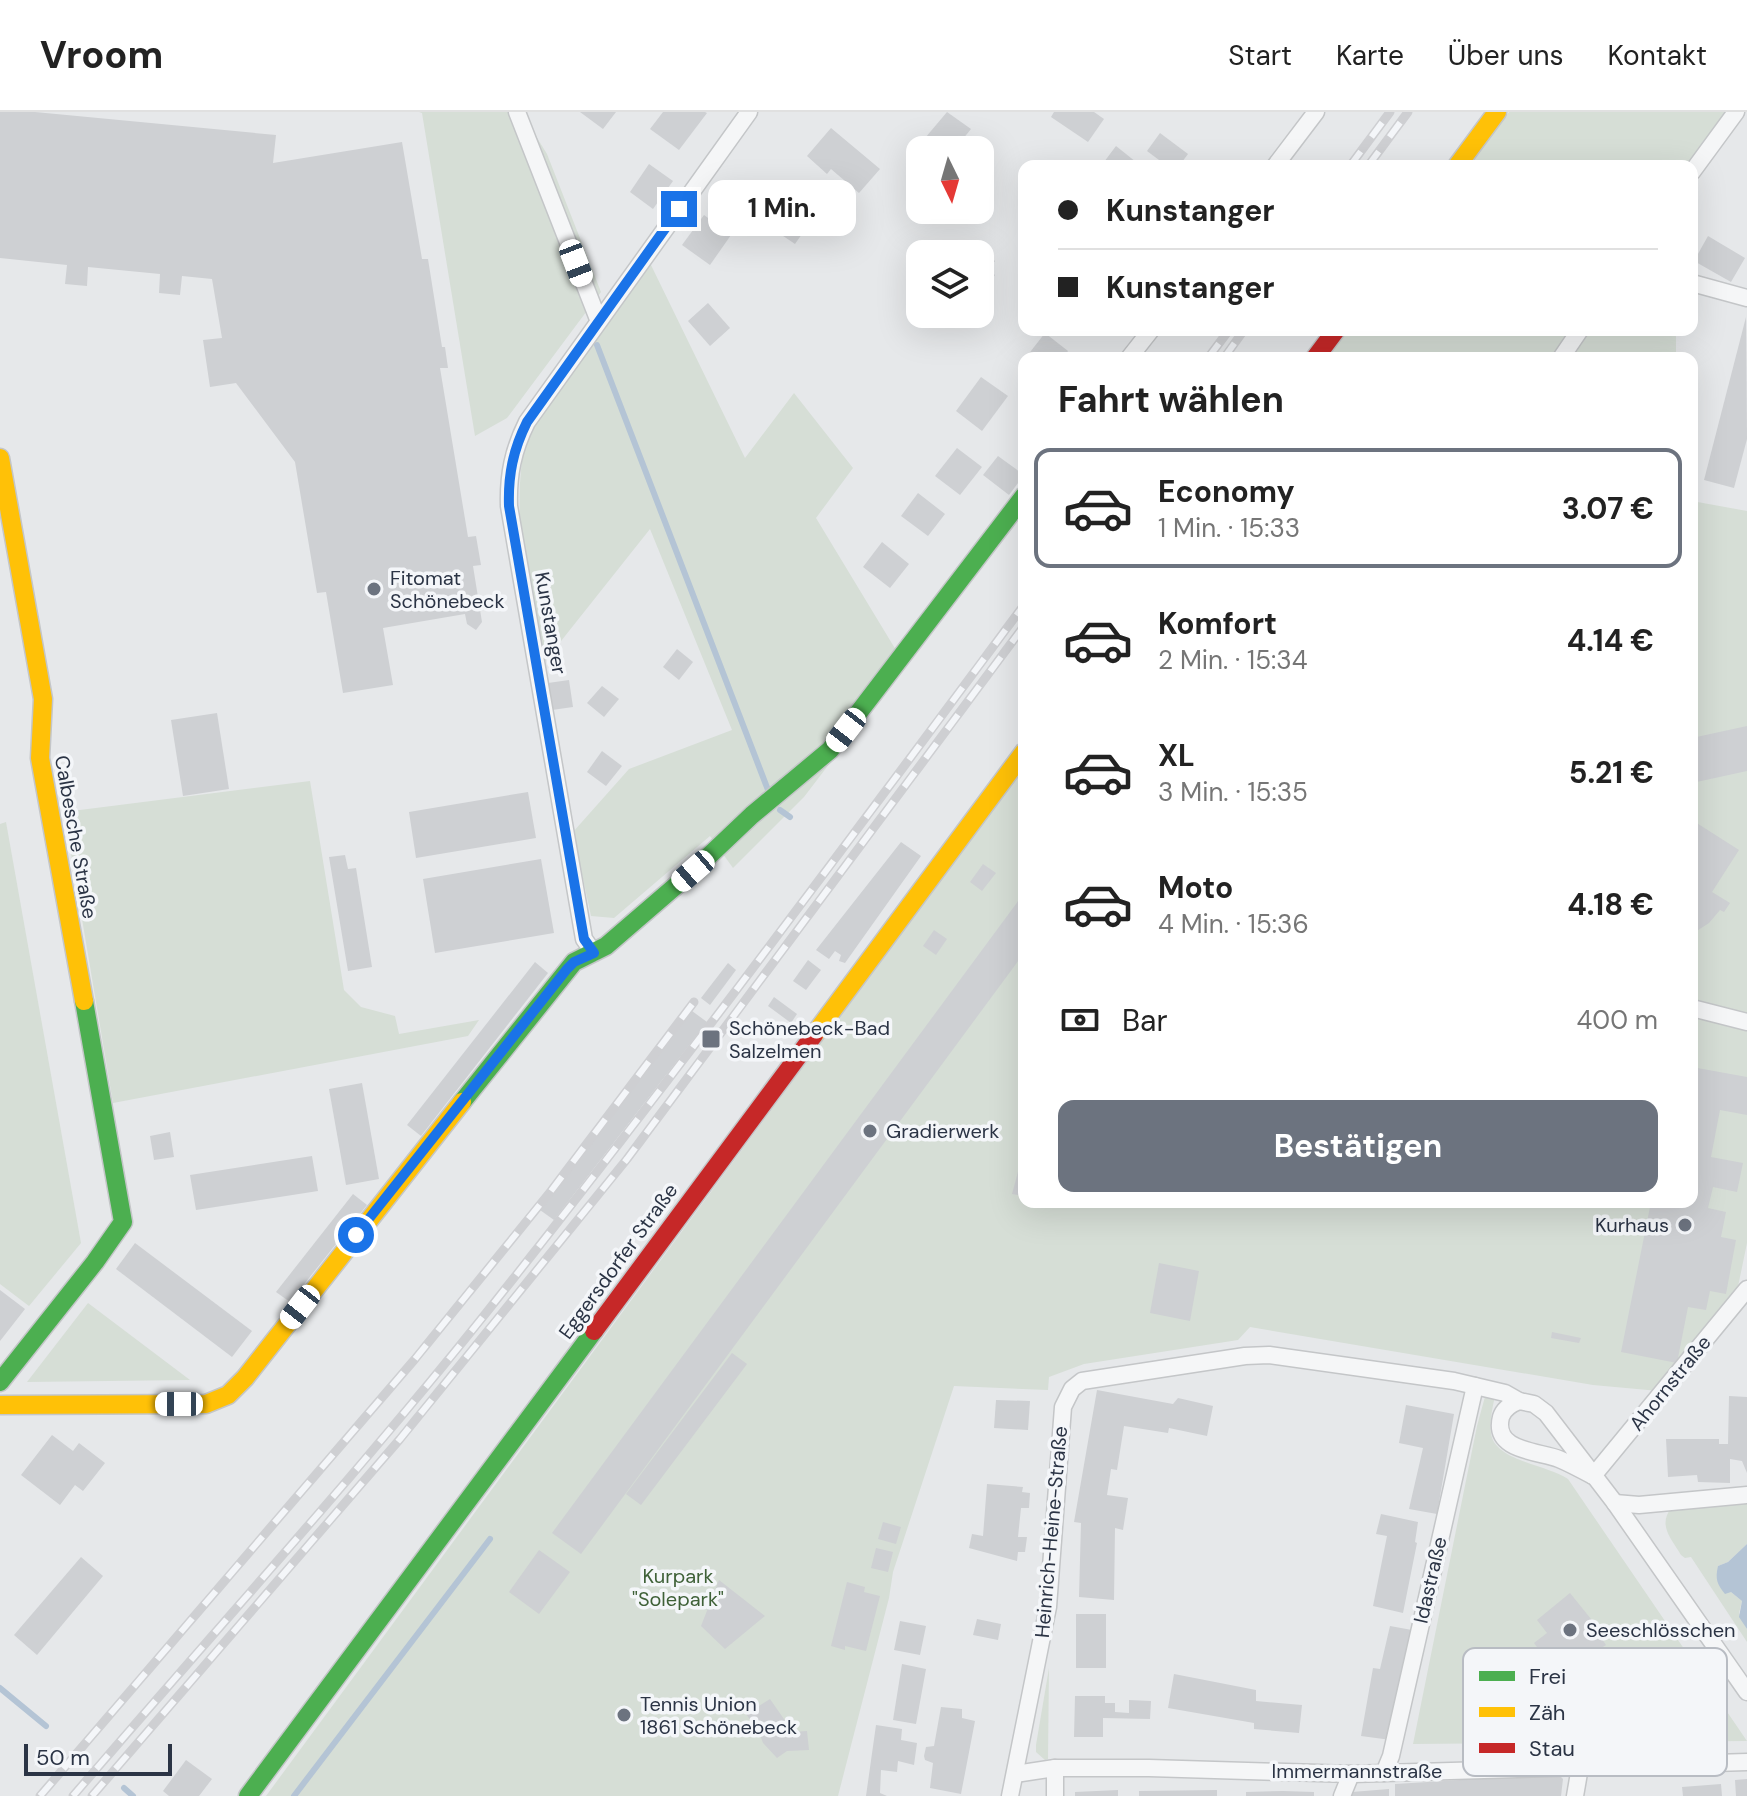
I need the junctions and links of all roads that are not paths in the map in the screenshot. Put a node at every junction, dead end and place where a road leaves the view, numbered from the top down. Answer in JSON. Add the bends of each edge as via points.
{"nodes":[{"id":1,"x":517,"y":112,"type":"edge"},
{"id":2,"x":749,"y":112,"type":"edge"},
{"id":3,"x":1316,"y":112,"type":"edge"},
{"id":4,"x":1497,"y":112,"type":"edge"},
{"id":5,"x":1736,"y":112,"type":"edge"},
{"id":6,"x":1280,"y":160,"type":"edge"},
{"id":7,"x":1461,"y":160,"type":"edge"},
{"id":8,"x":1698,"y":164,"type":"edge"},
{"id":9,"x":1698,"y":285,"type":"edge"},
{"id":10,"x":1747,"y":298,"type":"edge"},
{"id":11,"x":598,"y":319,"type":"junction"},
{"id":12,"x":1146,"y":336,"type":"edge"},
{"id":13,"x":1134,"y":352,"type":"edge"},
{"id":14,"x":0,"y":458,"type":"edge"},
{"id":15,"x":1018,"y":504,"type":"edge"},
{"id":16,"x":1018,"y":760,"type":"edge"},
{"id":17,"x":594,"y":953,"type":"junction"},
{"id":18,"x":1698,"y":1010,"type":"edge"},
{"id":19,"x":1747,"y":1022,"type":"edge"},
{"id":20,"x":1747,"y":1289,"type":"edge"},
{"id":21,"x":0,"y":1382,"type":"edge"},
{"id":22,"x":1475,"y":1386,"type":"junction"},
{"id":23,"x":1519,"y":1401,"type":"junction"},
{"id":24,"x":0,"y":1405,"type":"edge"},
{"id":25,"x":1593,"y":1476,"type":"junction"},
{"id":26,"x":1747,"y":1495,"type":"edge"},
{"id":27,"x":1615,"y":1503,"type":"junction"},
{"id":28,"x":1716,"y":1648,"type":"edge"},
{"id":29,"x":1727,"y":1663,"type":"edge"},
{"id":30,"x":1747,"y":1692,"type":"edge"},
{"id":31,"x":1747,"y":1762,"type":"edge"},
{"id":32,"x":1727,"y":1763,"type":"edge"},
{"id":33,"x":1055,"y":1768,"type":"junction"},
{"id":34,"x":1463,"y":1771,"type":"edge"},
{"id":35,"x":1384,"y":1773,"type":"junction"},
{"id":36,"x":1015,"y":1774,"type":"junction"},
{"id":37,"x":1351,"y":1774,"type":"junction"},
{"id":38,"x":1578,"y":1776,"type":"edge"},
{"id":39,"x":248,"y":1796,"type":"edge"},
{"id":40,"x":1010,"y":1796,"type":"edge"},
{"id":41,"x":1055,"y":1796,"type":"edge"},
{"id":42,"x":1342,"y":1796,"type":"edge"},
{"id":43,"x":1575,"y":1796,"type":"edge"}],
"edges":[{"from":1,"to":11,"type":"street"},
{"from":2,"to":11,"type":"street","name":"Kunstanger"},
{"from":3,"to":6,"type":"street"},
{"from":4,"to":7,"type":"street"},
{"from":5,"to":8,"type":"street"},
{"from":9,"to":10,"type":"street"},
{"from":11,"to":17,"type":"street","name":"Kunstanger","via":[[527,422],[508,484],[584,939]]},
{"from":12,"to":13,"type":"street"},
{"from":14,"to":21,"type":"street","name":"Calbesche Straße","via":[[43,699],[40,758],[123,1222]]},
{"from":15,"to":17,"type":"street","via":[[830,750]]},
{"from":16,"to":39,"type":"street","name":"Eggersdorfer Straße"},
{"from":17,"to":24,"type":"street","via":[[574,962],[524,1021],[228,1395],[206,1404]]},
{"from":18,"to":19,"type":"street"},
{"from":20,"to":25,"type":"street","name":"Ahornstraße"},
{"from":22,"to":23,"type":"street","name":"Heinrich-Heine-Straße"},
{"from":22,"to":35,"type":"street","name":"Idastraße"},
{"from":22,"to":36,"type":"street","name":"Heinrich-Heine-Straße","via":[[1269,1355],[1092,1378],[1072,1389],[1063,1407],[1048,1607]]},
{"from":23,"to":25,"type":"street","name":"Heinrich-Heine-Straße","via":[[1546,1413]]},
{"from":23,"to":25,"type":"street","via":[[1501,1418],[1507,1440]]},
{"from":25,"to":27,"type":"street","name":"Heinrich-Heine-Straße"},
{"from":26,"to":27,"type":"street"},
{"from":27,"to":28,"type":"street","name":"Heinrich-Heine-Straße"},
{"from":29,"to":30,"type":"street","name":"Heinrich-Heine-Straße"},
{"from":31,"to":32,"type":"street","name":"Immermannstraße"},
{"from":33,"to":36,"type":"street","name":"Immermannstraße"},
{"from":33,"to":37,"type":"street","name":"Immermannstraße"},
{"from":33,"to":41,"type":"street"},
{"from":34,"to":35,"type":"street","name":"Immermannstraße"},
{"from":35,"to":37,"type":"street","name":"Immermannstraße"},
{"from":36,"to":40,"type":"street","name":"Heinrich-Heine-Straße"},
{"from":37,"to":42,"type":"street"},
{"from":38,"to":43,"type":"street"}]}
